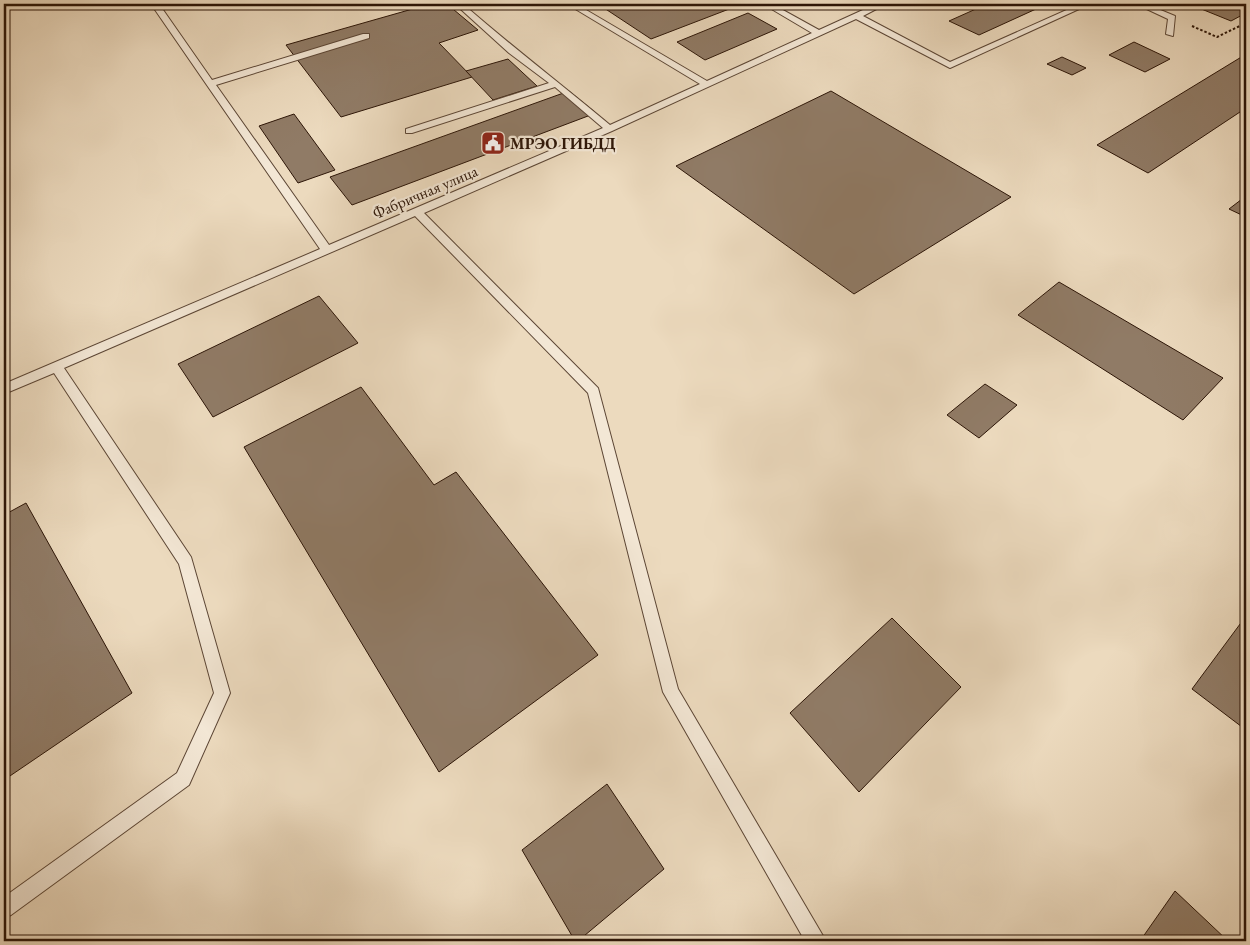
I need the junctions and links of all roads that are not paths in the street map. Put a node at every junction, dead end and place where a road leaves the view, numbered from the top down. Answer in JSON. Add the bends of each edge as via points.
{"nodes":[{"id":1,"x":155,"y":4,"type":"edge"},
{"id":2,"x":459,"y":4,"type":"edge"},
{"id":3,"x":570,"y":4,"type":"edge"},
{"id":4,"x":767,"y":4,"type":"edge"},
{"id":5,"x":882,"y":4,"type":"edge"},
{"id":6,"x":1086,"y":4,"type":"edge"},
{"id":7,"x":1140,"y":4,"type":"edge"},
{"id":8,"x":855,"y":15,"type":"junction"},
{"id":9,"x":817,"y":32,"type":"junction"},
{"id":10,"x":1170,"y":34,"type":"dead end"},
{"id":11,"x":366,"y":36,"type":"dead end"},
{"id":12,"x":209,"y":84,"type":"junction"},
{"id":13,"x":556,"y":84,"type":"junction"},
{"id":14,"x":706,"y":84,"type":"junction"},
{"id":15,"x":609,"y":129,"type":"junction"},
{"id":16,"x":409,"y":131,"type":"dead end"},
{"id":17,"x":417,"y":212,"type":"junction"},
{"id":18,"x":326,"y":251,"type":"junction"},
{"id":19,"x":56,"y":366,"type":"junction"},
{"id":20,"x":4,"y":389,"type":"edge"},
{"id":21,"x":4,"y":908,"type":"edge"},
{"id":22,"x":816,"y":941,"type":"edge"}],
"edges":[{"from":1,"to":12,"type":"lane"},
{"from":2,"to":13,"type":"lane","via":[[512,51]]},
{"from":3,"to":14,"type":"lane"},
{"from":4,"to":9,"type":"lane"},
{"from":5,"to":8,"type":"lane","name":"Фабричная улица"},
{"from":6,"to":8,"type":"lane","via":[[950,65]]},
{"from":7,"to":10,"type":"lane","via":[[1172,18]]},
{"from":8,"to":9,"type":"lane","name":"Фабричная улица"},
{"from":9,"to":14,"type":"lane","name":"Фабричная улица"},
{"from":11,"to":12,"type":"lane"},
{"from":12,"to":18,"type":"lane"},
{"from":13,"to":15,"type":"lane"},
{"from":13,"to":16,"type":"lane"},
{"from":14,"to":15,"type":"lane","name":"Фабричная улица"},
{"from":15,"to":17,"type":"lane","name":"Фабричная улица"},
{"from":17,"to":18,"type":"lane","name":"Фабричная улица"},
{"from":17,"to":22,"type":"lane","via":[[594,391],[671,692]]},
{"from":18,"to":19,"type":"lane","name":"Фабричная улица"},
{"from":19,"to":20,"type":"lane","name":"Фабричная улица"},
{"from":19,"to":21,"type":"lane","via":[[186,562],[222,693],[184,779]]}]}
